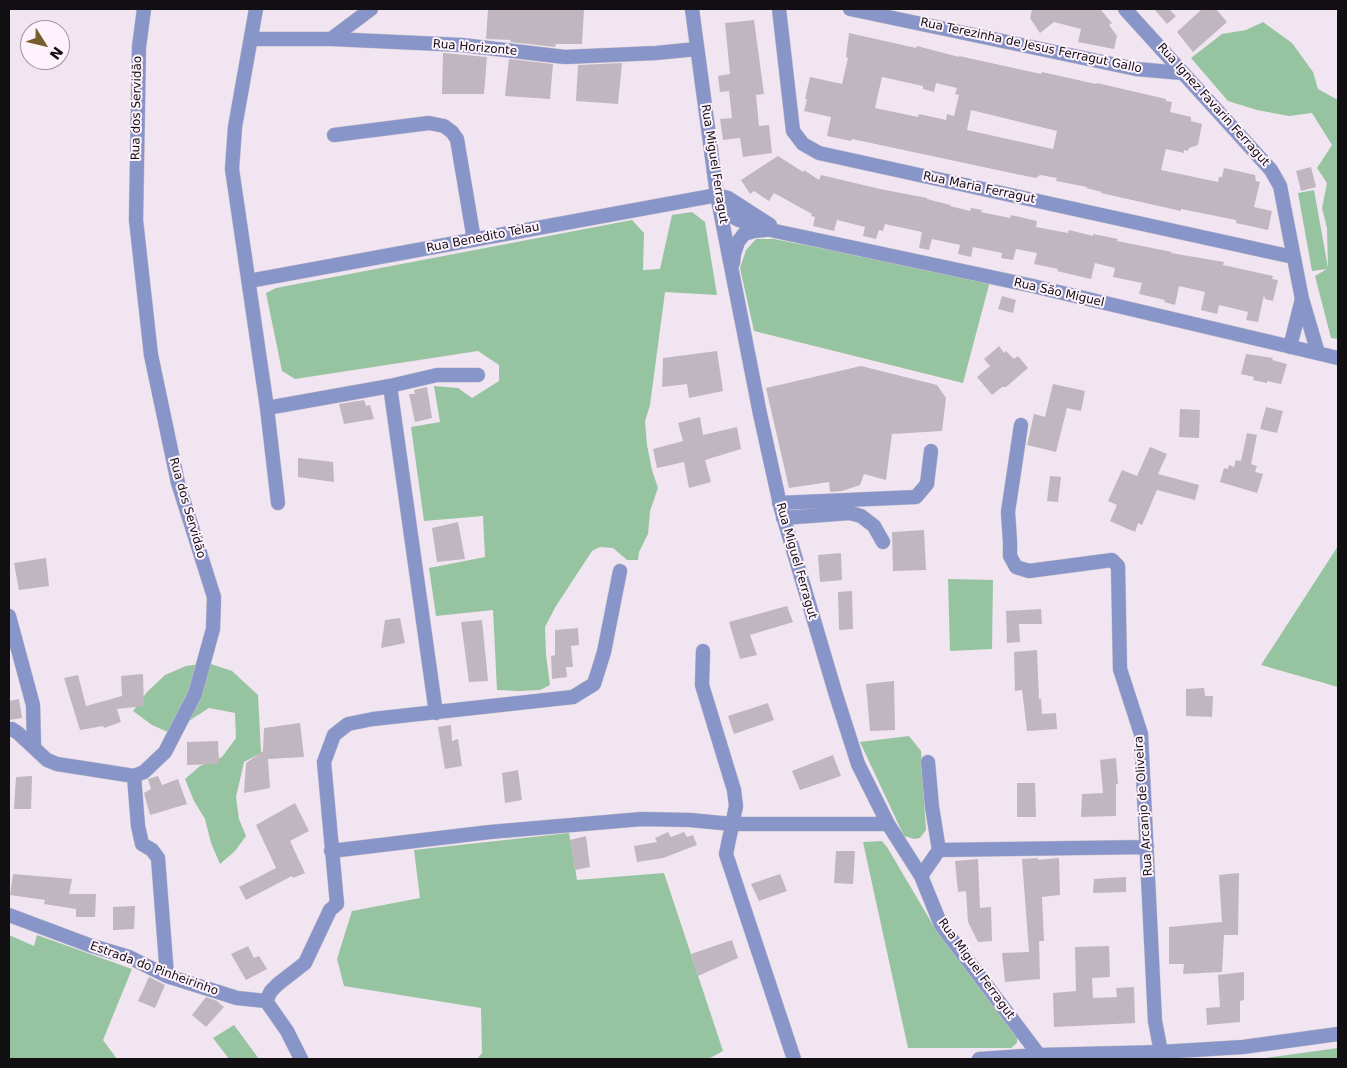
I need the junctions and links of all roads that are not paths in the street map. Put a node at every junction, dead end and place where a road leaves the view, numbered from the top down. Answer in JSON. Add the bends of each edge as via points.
{"nodes":[{"id":1,"x":144,"y":9,"type":"edge"},
{"id":2,"x":256,"y":9,"type":"edge"},
{"id":3,"x":371,"y":9,"type":"edge"},
{"id":4,"x":692,"y":9,"type":"edge"},
{"id":5,"x":779,"y":9,"type":"edge"},
{"id":6,"x":850,"y":9,"type":"edge"},
{"id":7,"x":1126,"y":9,"type":"edge"},
{"id":8,"x":252,"y":39,"type":"junction"},
{"id":9,"x":331,"y":39,"type":"junction"},
{"id":10,"x":697,"y":49,"type":"junction"},
{"id":11,"x":1182,"y":73,"type":"junction"},
{"id":12,"x":334,"y":135,"type":"dead end"},
{"id":13,"x":717,"y":195,"type":"junction"},
{"id":14,"x":720,"y":210,"type":"junction"},
{"id":15,"x":779,"y":231,"type":"junction"},
{"id":16,"x":474,"y":240,"type":"junction"},
{"id":17,"x":1294,"y":256,"type":"junction"},
{"id":18,"x":732,"y":269,"type":"junction"},
{"id":19,"x":249,"y":281,"type":"junction"},
{"id":20,"x":1302,"y":299,"type":"junction"},
{"id":21,"x":1290,"y":347,"type":"junction"},
{"id":22,"x":1318,"y":353,"type":"junction"},
{"id":23,"x":1338,"y":358,"type":"edge"},
{"id":24,"x":478,"y":375,"type":"dead end"},
{"id":25,"x":390,"y":386,"type":"junction"},
{"id":26,"x":267,"y":408,"type":"junction"},
{"id":27,"x":1021,"y":425,"type":"dead end"},
{"id":28,"x":931,"y":451,"type":"dead end"},
{"id":29,"x":278,"y":503,"type":"dead end"},
{"id":30,"x":779,"y":503,"type":"junction"},
{"id":31,"x":783,"y":518,"type":"junction"},
{"id":32,"x":883,"y":542,"type":"dead end"},
{"id":33,"x":620,"y":571,"type":"dead end"},
{"id":34,"x":9,"y":616,"type":"edge"},
{"id":35,"x":703,"y":651,"type":"dead end"},
{"id":36,"x":436,"y":713,"type":"junction"},
{"id":37,"x":9,"y":730,"type":"edge"},
{"id":38,"x":34,"y":746,"type":"junction"},
{"id":39,"x":928,"y":762,"type":"dead end"},
{"id":40,"x":134,"y":776,"type":"junction"},
{"id":41,"x":732,"y":824,"type":"junction"},
{"id":42,"x":888,"y":824,"type":"junction"},
{"id":43,"x":1147,"y":847,"type":"junction"},
{"id":44,"x":939,"y":850,"type":"junction"},
{"id":45,"x":331,"y":851,"type":"junction"},
{"id":46,"x":921,"y":876,"type":"junction"},
{"id":47,"x":9,"y":915,"type":"edge"},
{"id":48,"x":167,"y":976,"type":"junction"},
{"id":49,"x":266,"y":1001,"type":"junction"},
{"id":50,"x":1338,"y":1034,"type":"edge"},
{"id":51,"x":1160,"y":1056,"type":"edge"},
{"id":52,"x":1041,"y":1057,"type":"edge"},
{"id":53,"x":301,"y":1059,"type":"edge"},
{"id":54,"x":794,"y":1059,"type":"edge"},
{"id":55,"x":979,"y":1059,"type":"edge"}],
"edges":[{"from":1,"to":40,"type":"street","name":"Rua dos Servidão","via":[[138,48],[136,220],[151,355],[178,483],[214,597],[213,629],[195,694],[165,752],[144,772]]},
{"from":2,"to":8,"type":"street"},
{"from":3,"to":9,"type":"street"},
{"from":4,"to":10,"type":"street","name":"Rua Miguel Ferragut"},
{"from":5,"to":17,"type":"street","name":"Rua Maria Ferragut","via":[[793,131],[802,144],[819,153]]},
{"from":6,"to":11,"type":"street","name":"Rua Terezinha de Jesus Ferragut Gallo","via":[[1136,69]]},
{"from":7,"to":11,"type":"street","name":"Rua Ignez Favarin Ferragut"},
{"from":8,"to":9,"type":"street","name":"Rua Horizonte"},
{"from":8,"to":19,"type":"street","via":[[235,127],[232,170]]},
{"from":9,"to":10,"type":"street","name":"Rua Horizonte","via":[[462,45],[565,57]]},
{"from":10,"to":13,"type":"street","name":"Rua Miguel Ferragut"},
{"from":11,"to":17,"type":"street","name":"Rua Ignez Favarin Ferragut","via":[[1271,170],[1280,186]]},
{"from":12,"to":16,"type":"street","via":[[429,123],[444,126],[457,139]]},
{"from":13,"to":14,"type":"street","name":"Rua Miguel Ferragut"},
{"from":13,"to":15,"type":"street","name":"Rua São Miguel","via":[[728,198]]},
{"from":13,"to":16,"type":"street","name":"Rua Benedito Telau"},
{"from":14,"to":15,"type":"street","name":"Rua São Miguel","via":[[739,220]]},
{"from":14,"to":18,"type":"street","name":"Rua Miguel Ferragut"},
{"from":15,"to":18,"type":"street","name":"Rua São Miguel","via":[[744,234],[738,242]]},
{"from":15,"to":21,"type":"street","name":"Rua São Miguel","via":[[1033,286]]},
{"from":16,"to":19,"type":"street","name":"Rua Benedito Telau"},
{"from":17,"to":20,"type":"street","name":"Rua Ignez Favarin Ferragut"},
{"from":18,"to":30,"type":"street","name":"Rua Miguel Ferragut"},
{"from":19,"to":26,"type":"street"},
{"from":20,"to":21,"type":"street","name":"Rua Ignez Favarin Ferragut"},
{"from":20,"to":22,"type":"street","name":"Rua Ignez Favarin Ferragut"},
{"from":21,"to":22,"type":"street","name":"Rua São Miguel"},
{"from":22,"to":23,"type":"street","name":"Rua São Miguel"},
{"from":24,"to":25,"type":"street","via":[[437,375]]},
{"from":25,"to":26,"type":"street"},
{"from":25,"to":36,"type":"street"},
{"from":26,"to":29,"type":"street"},
{"from":27,"to":43,"type":"street","name":"Rua Arcanjo de Oliveira","via":[[1008,512],[1010,556],[1016,567],[1029,571],[1112,560],[1118,566],[1120,669],[1140,734]]},
{"from":28,"to":30,"type":"street","via":[[927,484],[916,497]]},
{"from":30,"to":31,"type":"street","name":"Rua Miguel Ferragut"},
{"from":31,"to":32,"type":"street","via":[[850,513],[874,526]]},
{"from":31,"to":42,"type":"street","name":"Rua Miguel Ferragut","via":[[858,764]]},
{"from":33,"to":36,"type":"street","via":[[604,652],[594,684],[573,698]]},
{"from":34,"to":38,"type":"street","via":[[33,705]]},
{"from":35,"to":41,"type":"street","via":[[702,685],[734,790],[736,806]]},
{"from":36,"to":45,"type":"street","via":[[348,724],[334,735],[324,762]]},
{"from":37,"to":38,"type":"street"},
{"from":38,"to":40,"type":"street","via":[[47,760],[57,764]]},
{"from":39,"to":44,"type":"street"},
{"from":40,"to":48,"type":"street","via":[[142,844],[158,858]]},
{"from":41,"to":42,"type":"street"},
{"from":41,"to":45,"type":"street","via":[[642,819],[490,832]]},
{"from":41,"to":54,"type":"street","via":[[726,854]]},
{"from":42,"to":46,"type":"street","name":"Rua Miguel Ferragut"},
{"from":43,"to":44,"type":"street"},
{"from":43,"to":51,"type":"street","name":"Rua Arcanjo de Oliveira","via":[[1155,1021]]},
{"from":44,"to":46,"type":"street"},
{"from":45,"to":49,"type":"street","via":[[336,904],[330,910],[305,963],[278,984]]},
{"from":46,"to":52,"type":"street","name":"Rua Miguel Ferragut","via":[[942,925]]},
{"from":47,"to":48,"type":"street","name":"Estrada do Pinheirinho","via":[[129,957]]},
{"from":48,"to":49,"type":"street","name":"Estrada do Pinheirinho","via":[[237,998]]},
{"from":49,"to":53,"type":"street"},
{"from":50,"to":51,"type":"street"},
{"from":51,"to":52,"type":"street"},
{"from":52,"to":55,"type":"street"}]}
